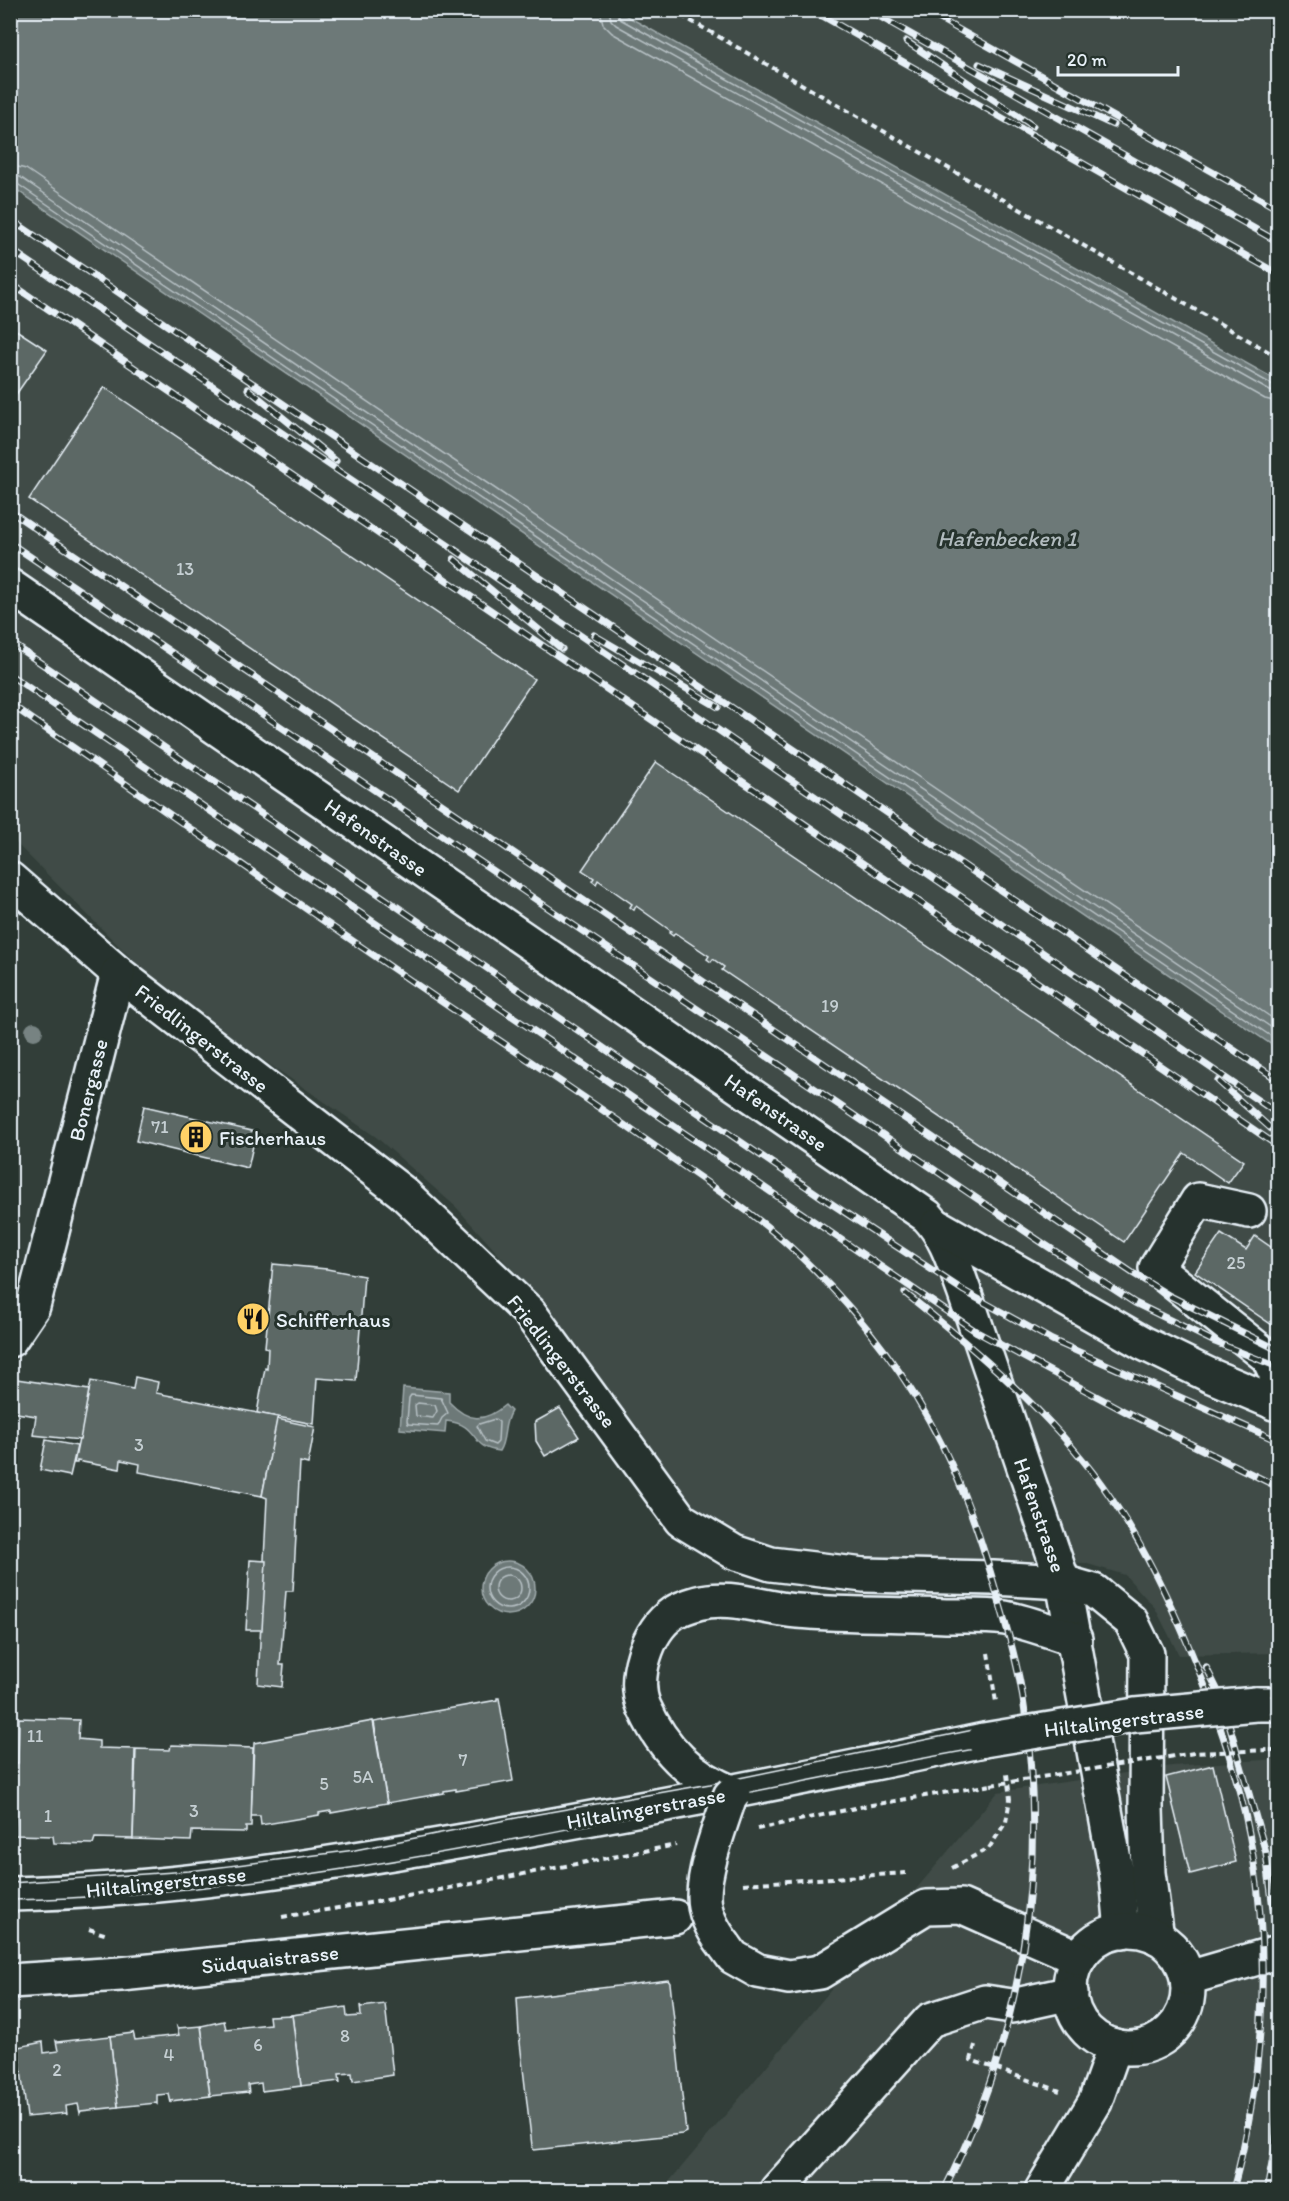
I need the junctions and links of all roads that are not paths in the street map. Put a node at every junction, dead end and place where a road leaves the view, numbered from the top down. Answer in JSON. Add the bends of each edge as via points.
{"nodes":[{"id":1,"x":10,"y":586,"type":"edge"},
{"id":2,"x":10,"y":879,"type":"edge"},
{"id":3,"x":118,"y":973,"type":"junction"},
{"id":4,"x":1249,"y":1211,"type":"dead end"},
{"id":5,"x":937,"y":1226,"type":"junction"},
{"id":6,"x":10,"y":1340,"type":"edge"},
{"id":7,"x":1276,"y":1404,"type":"edge"},
{"id":8,"x":1063,"y":1582,"type":"junction"},
{"id":9,"x":1075,"y":1639,"type":"junction"},
{"id":10,"x":1278,"y":1704,"type":"edge"},
{"id":11,"x":733,"y":1792,"type":"junction"},
{"id":12,"x":10,"y":1894,"type":"edge"},
{"id":13,"x":675,"y":1917,"type":"dead end"},
{"id":14,"x":1122,"y":1930,"type":"junction"},
{"id":15,"x":1157,"y":1937,"type":"junction"},
{"id":16,"x":1278,"y":1952,"type":"edge"},
{"id":17,"x":1079,"y":1958,"type":"junction"},
{"id":18,"x":1188,"y":1978,"type":"junction"},
{"id":19,"x":10,"y":1981,"type":"edge"},
{"id":20,"x":1071,"y":1994,"type":"junction"},
{"id":21,"x":1115,"y":2046,"type":"junction"},
{"id":22,"x":777,"y":2190,"type":"edge"},
{"id":23,"x":1042,"y":2190,"type":"edge"}],
"edges":[{"from":1,"to":5,"type":"street","name":"Hafenstrasse"},
{"from":2,"to":3,"type":"street"},
{"from":3,"to":6,"type":"street","name":"Bonergasse","via":[[33,1306]]},
{"from":3,"to":8,"type":"street","name":"Friedlingerstrasse","via":[[402,1192],[529,1312],[681,1520],[734,1552],[771,1563],[864,1575]]},
{"from":4,"to":7,"type":"street","via":[[1198,1200],[1156,1268],[1268,1357],[1278,1378]]},
{"from":5,"to":7,"type":"street","via":[[1143,1344]]},
{"from":5,"to":8,"type":"street","name":"Hafenstrasse","via":[[964,1291]]},
{"from":8,"to":9,"type":"street","name":"Hafenstrasse"},
{"from":8,"to":15,"type":"street","name":"Friedlingerstrasse","via":[[1094,1591],[1131,1621],[1147,1654],[1148,1873]]},
{"from":9,"to":11,"type":"street","via":[[1004,1618],[835,1614],[782,1610],[723,1599],[698,1602],[673,1613],[657,1630],[646,1652],[639,1679],[643,1703],[669,1750],[710,1784]]},
{"from":9,"to":14,"type":"street","name":"Hafenstrasse","via":[[1118,1876]]},
{"from":10,"to":11,"type":"street","name":"Hiltalingerstrasse","bridge":true,"via":[[1112,1719],[984,1740]]},
{"from":11,"to":12,"type":"street","name":"Hiltalingerstrasse","via":[[354,1860],[177,1883]]},
{"from":11,"to":17,"type":"street","bridge":true,"via":[[708,1866],[704,1897],[712,1930],[733,1957],[758,1971],[789,1977],[819,1972],[926,1907],[961,1906]]},
{"from":13,"to":19,"type":"street","name":"Südquaistrasse","via":[[121,1974]]},
{"from":14,"to":15,"type":"street","via":[[1140,1930]]},
{"from":14,"to":17,"type":"street","via":[[1090,1944]]},
{"from":15,"to":18,"type":"street","via":[[1172,1947]]},
{"from":16,"to":18,"type":"street"},
{"from":17,"to":20,"type":"street","via":[[1072,1975]]},
{"from":18,"to":21,"type":"street","via":[[1184,2011],[1176,2026],[1148,2045]]},
{"from":20,"to":21,"type":"street","via":[[1084,2027]]},
{"from":20,"to":22,"type":"street","via":[[1012,2006],[985,2002],[930,2020]]},
{"from":21,"to":23,"type":"street","via":[[1095,2102]]}]}
